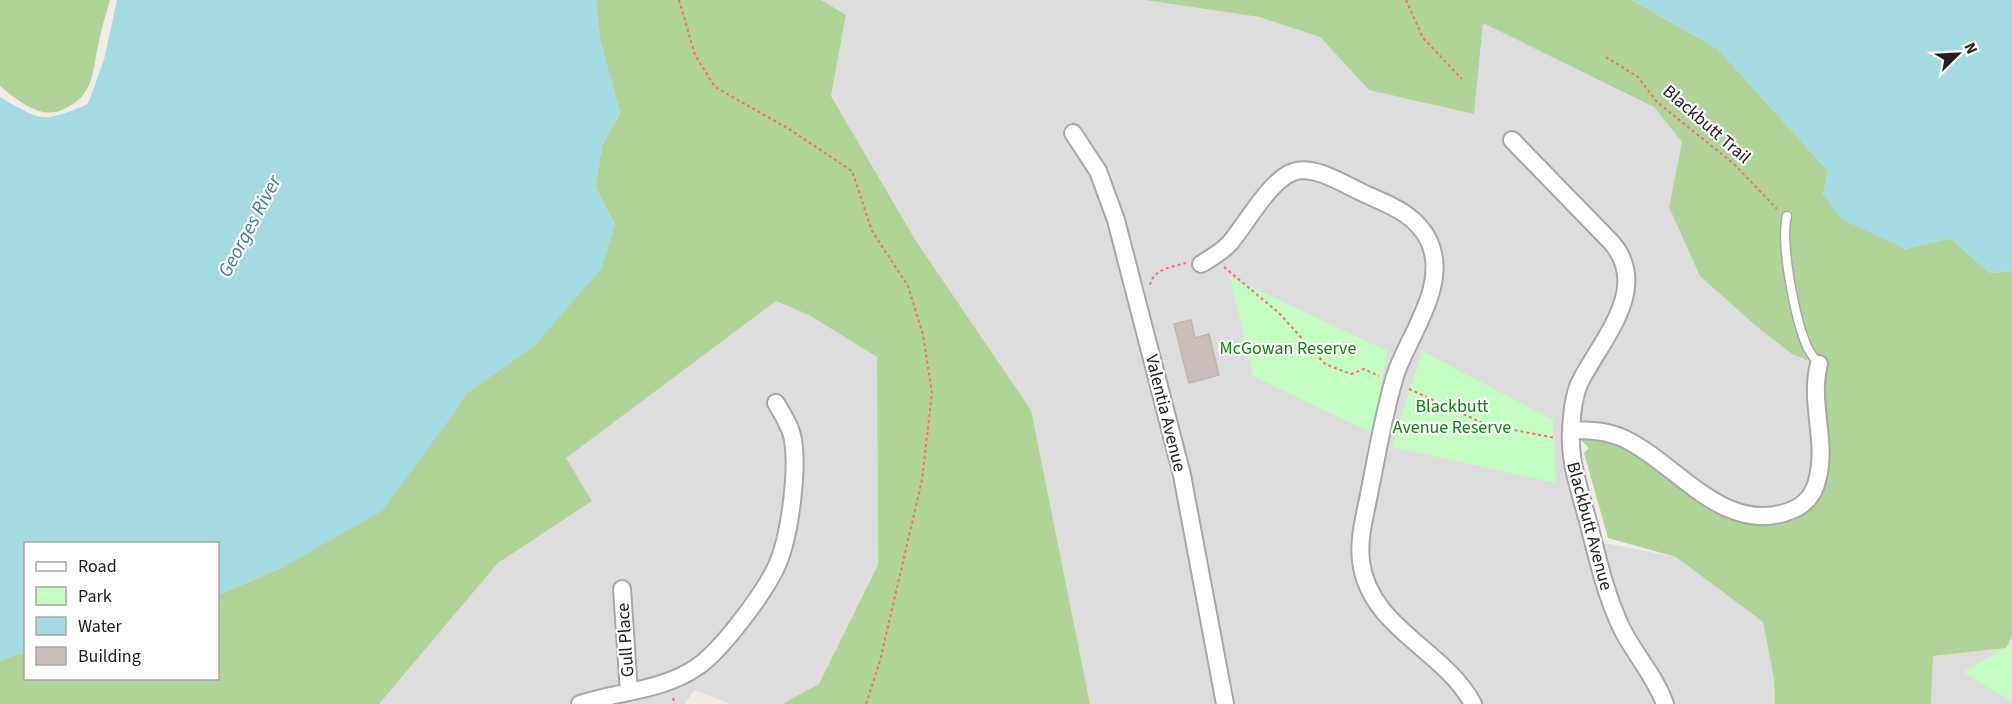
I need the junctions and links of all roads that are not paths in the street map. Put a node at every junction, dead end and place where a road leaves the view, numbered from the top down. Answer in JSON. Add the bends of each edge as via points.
{"nodes":[{"id":1,"x":1073,"y":133,"type":"dead end"},
{"id":2,"x":1512,"y":140,"type":"dead end"},
{"id":3,"x":1786,"y":216,"type":"road end"},
{"id":4,"x":1201,"y":264,"type":"road end"},
{"id":5,"x":1819,"y":364,"type":"joint"},
{"id":6,"x":776,"y":403,"type":"dead end"},
{"id":7,"x":1571,"y":435,"type":"junction"},
{"id":8,"x":622,"y":589,"type":"dead end"},
{"id":9,"x":629,"y":692,"type":"junction"},
{"id":10,"x":580,"y":704,"type":"edge"},
{"id":11,"x":1225,"y":704,"type":"edge"},
{"id":12,"x":1473,"y":704,"type":"edge"},
{"id":13,"x":1665,"y":704,"type":"edge"}],
"edges":[{"from":1,"to":11,"type":"street","name":"Valentia Avenue","via":[[1098,171],[1116,220],[1184,483]]},
{"from":2,"to":7,"type":"street","name":"Blackbutt Avenue","via":[[1612,243],[1627,270],[1623,306],[1580,382],[1573,404]]},
{"from":3,"to":5,"type":"lane","via":[[1784,242],[1794,295],[1807,348]]},
{"from":4,"to":12,"type":"street","via":[[1223,250],[1278,181],[1295,170],[1316,172],[1406,213],[1429,242],[1434,284],[1394,382],[1360,548],[1364,574],[1384,613],[1447,668]]},
{"from":5,"to":7,"type":"street","via":[[1814,391],[1820,452],[1818,478],[1809,498],[1786,512],[1749,514],[1724,507],[1624,439],[1599,431]]},
{"from":6,"to":9,"type":"street","via":[[793,439],[795,473],[778,563],[736,628],[699,667],[668,684]]},
{"from":7,"to":13,"type":"street","name":"Blackbutt Avenue","via":[[1574,469],[1610,601],[1622,630]]},
{"from":8,"to":9,"type":"street","name":"Gull Place"},
{"from":9,"to":10,"type":"street","via":[[612,693]]}]}
